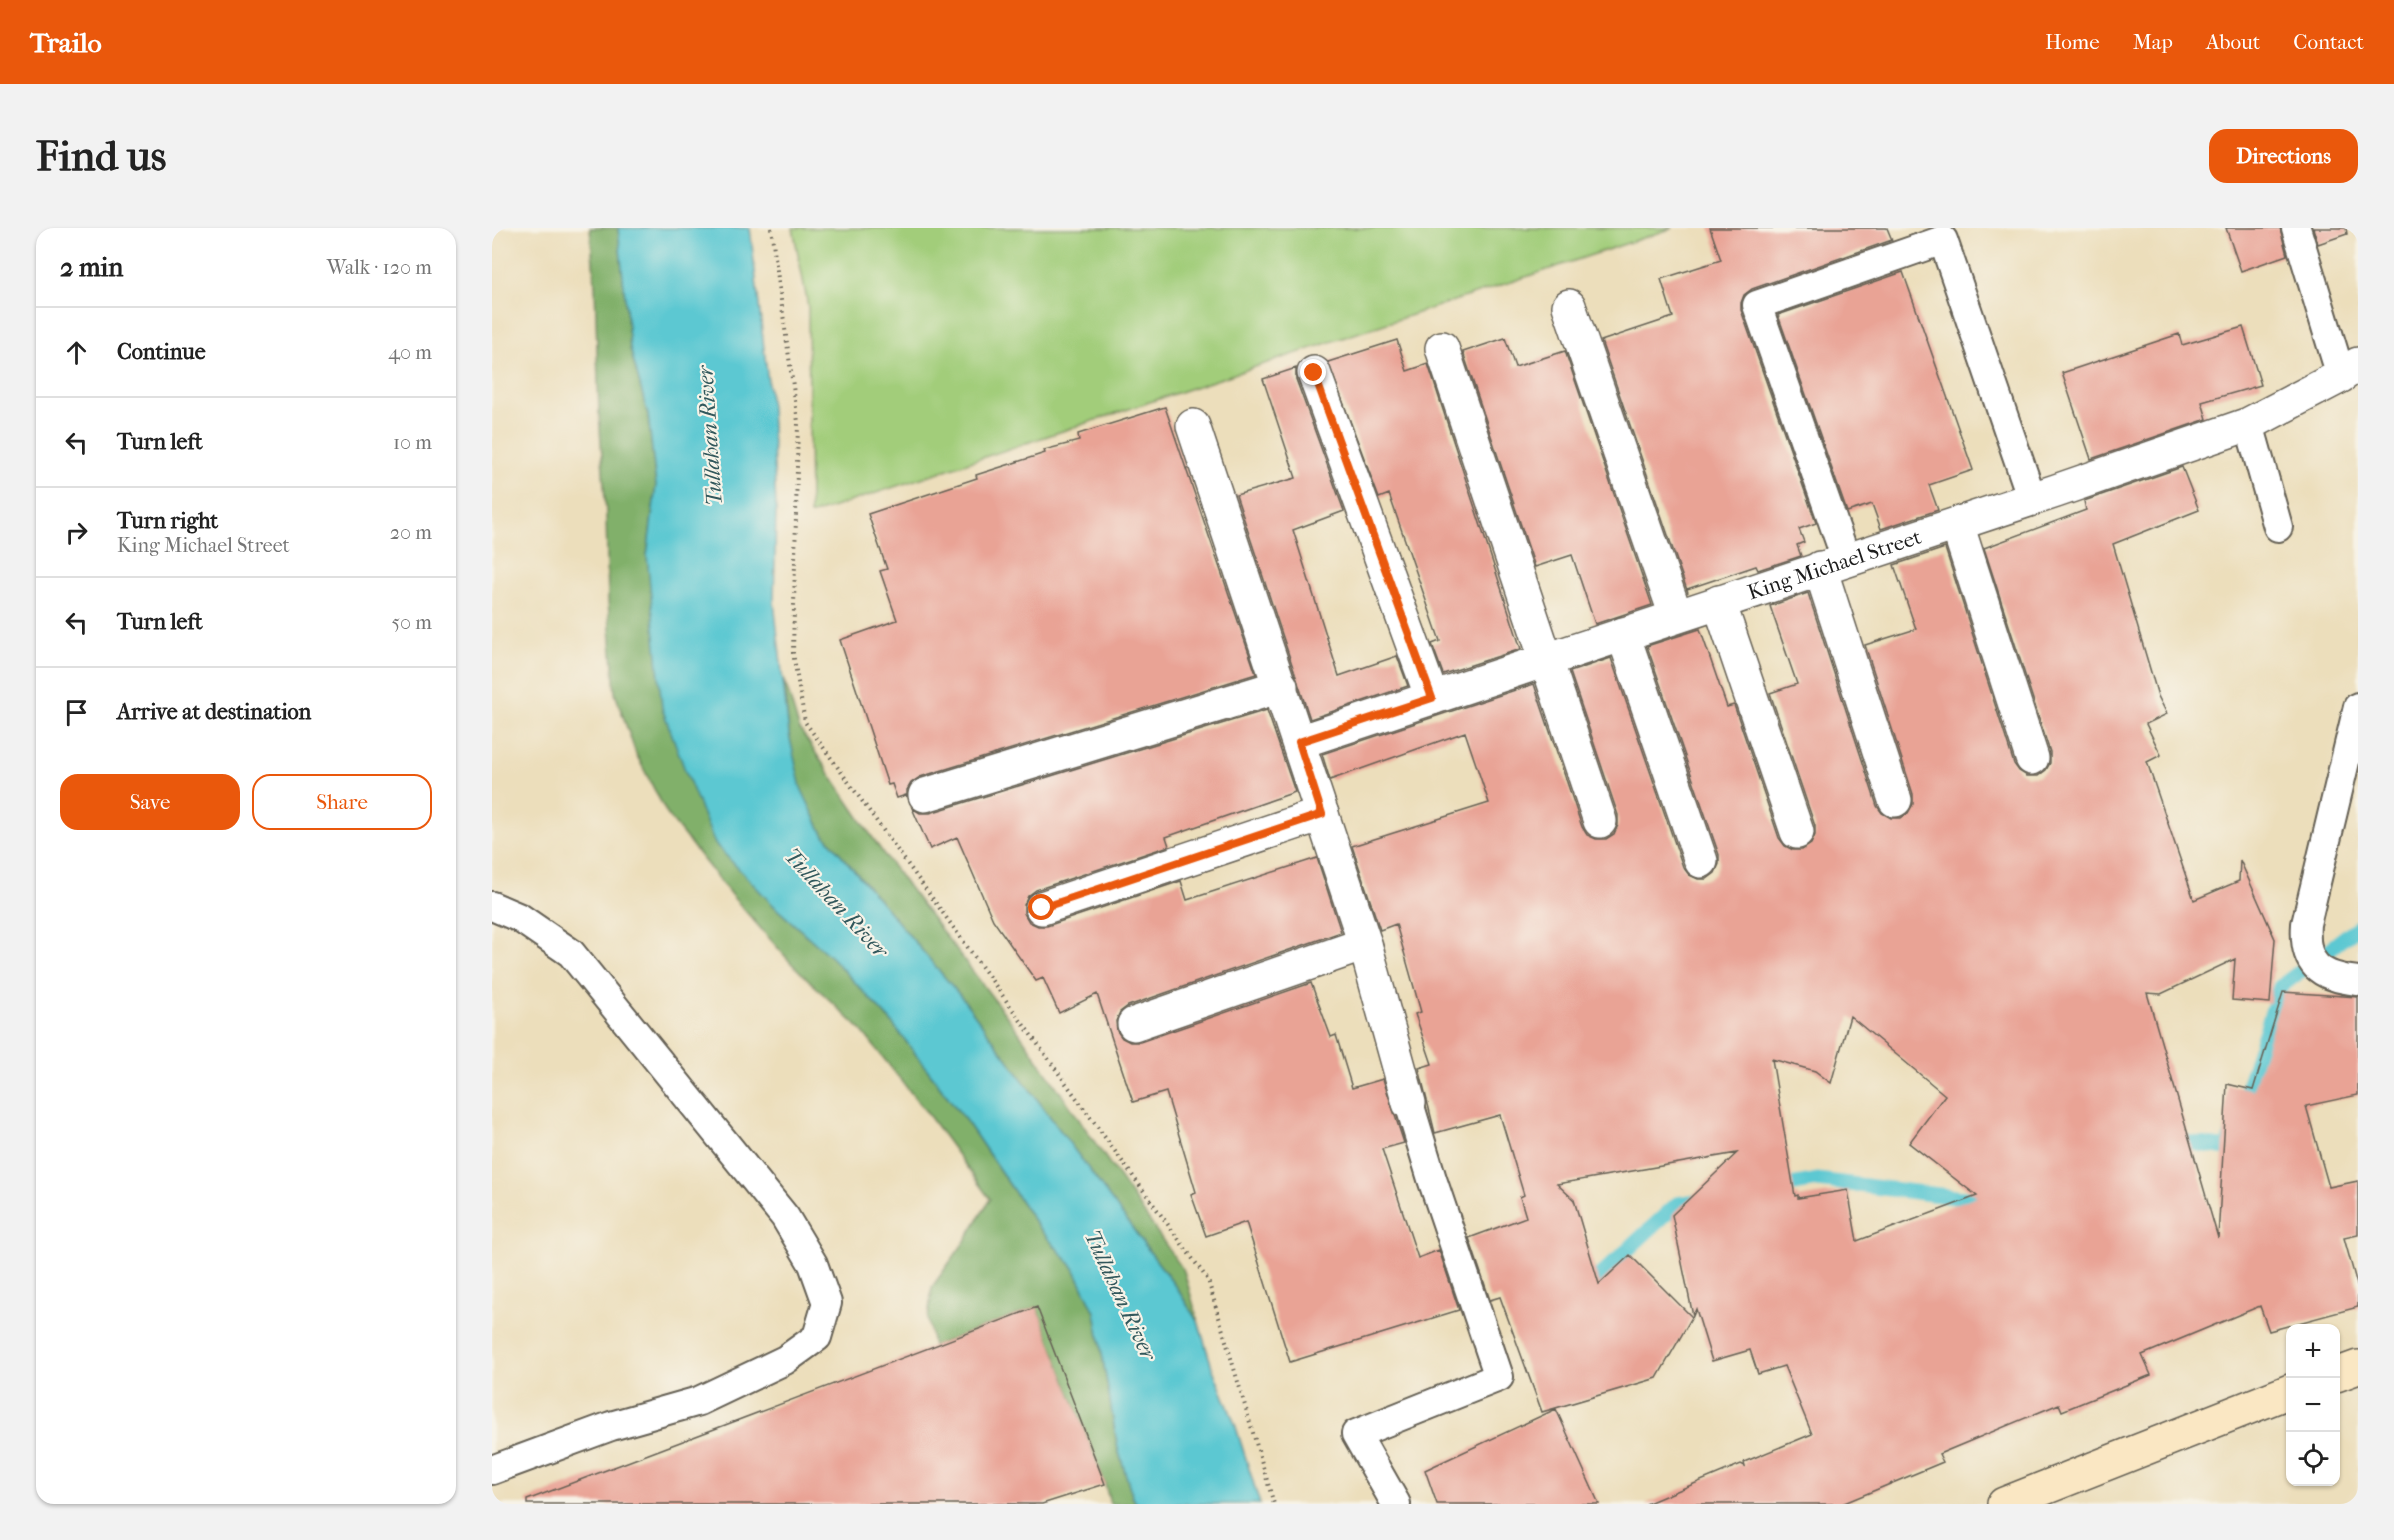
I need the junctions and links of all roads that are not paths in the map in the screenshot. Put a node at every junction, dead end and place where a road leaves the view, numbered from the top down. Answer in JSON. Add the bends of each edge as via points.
{"nodes":[{"id":1,"x":2296,"y":228,"type":"edge"},
{"id":2,"x":1569,"y":306,"type":"dead end"},
{"id":3,"x":1442,"y":348,"type":"dead end"},
{"id":4,"x":2350,"y":370,"type":"edge"},
{"id":5,"x":1314,"y":373,"type":"dead end"},
{"id":6,"x":2249,"y":424,"type":"junction"},
{"id":7,"x":1193,"y":426,"type":"dead end"},
{"id":8,"x":2032,"y":499,"type":"junction"},
{"id":9,"x":1957,"y":524,"type":"junction"},
{"id":10,"x":2278,"y":527,"type":"dead end"},
{"id":11,"x":1833,"y":564,"type":"junction"},
{"id":12,"x":1719,"y":602,"type":"junction"},
{"id":13,"x":1676,"y":616,"type":"junction"},
{"id":14,"x":1623,"y":634,"type":"junction"},
{"id":15,"x":1546,"y":660,"type":"junction"},
{"id":16,"x":1281,"y":686,"type":"junction"},
{"id":17,"x":1432,"y":698,"type":"junction"},
{"id":18,"x":2358,"y":707,"type":"edge"},
{"id":19,"x":1299,"y":742,"type":"junction"},
{"id":20,"x":2032,"y":758,"type":"dead end"},
{"id":21,"x":925,"y":795,"type":"dead end"},
{"id":22,"x":1895,"y":800,"type":"dead end"},
{"id":23,"x":1322,"y":814,"type":"junction"},
{"id":24,"x":1600,"y":821,"type":"dead end"},
{"id":25,"x":1797,"y":832,"type":"dead end"},
{"id":26,"x":1701,"y":861,"type":"dead end"},
{"id":27,"x":492,"y":906,"type":"edge"},
{"id":28,"x":1042,"y":908,"type":"dead end"},
{"id":29,"x":1365,"y":944,"type":"junction"},
{"id":30,"x":2358,"y":981,"type":"edge"},
{"id":31,"x":1134,"y":1024,"type":"dead end"},
{"id":32,"x":1409,"y":1102,"type":"joint"},
{"id":33,"x":2358,"y":1367,"type":"edge"},
{"id":34,"x":2340,"y":1374,"type":"edge"},
{"id":35,"x":2286,"y":1393,"type":"edge"},
{"id":36,"x":492,"y":1470,"type":"edge"},
{"id":37,"x":1396,"y":1504,"type":"edge"},
{"id":38,"x":2004,"y":1504,"type":"edge"}],
"edges":[{"from":1,"to":4,"type":"lane"},
{"from":2,"to":13,"type":"street"},
{"from":3,"to":15,"type":"street"},
{"from":4,"to":6,"type":"street","name":"King Michael Street"},
{"from":5,"to":17,"type":"street"},
{"from":6,"to":8,"type":"street","name":"King Michael Street"},
{"from":6,"to":10,"type":"lane"},
{"from":7,"to":16,"type":"street"},
{"from":8,"to":9,"type":"street","name":"King Michael Street"},
{"from":8,"to":11,"type":"lane","via":[[1943,240],[1757,305]]},
{"from":9,"to":11,"type":"street","name":"King Michael Street"},
{"from":9,"to":20,"type":"street"},
{"from":11,"to":12,"type":"street","name":"King Michael Street"},
{"from":11,"to":22,"type":"street"},
{"from":12,"to":13,"type":"street","name":"King Michael Street"},
{"from":12,"to":25,"type":"street"},
{"from":13,"to":14,"type":"street","name":"King Michael Street"},
{"from":14,"to":15,"type":"street","name":"King Michael Street"},
{"from":14,"to":26,"type":"street"},
{"from":15,"to":17,"type":"street","name":"King Michael Street"},
{"from":15,"to":24,"type":"street"},
{"from":16,"to":19,"type":"street"},
{"from":16,"to":21,"type":"street"},
{"from":17,"to":19,"type":"street","name":"King Michael Street"},
{"from":18,"to":30,"type":"lane","via":[[2306,924],[2305,943],[2311,961],[2325,973]]},
{"from":19,"to":23,"type":"street"},
{"from":23,"to":28,"type":"street"},
{"from":23,"to":29,"type":"street"},
{"from":27,"to":36,"type":"lane","via":[[520,918],[571,953],[785,1217],[813,1264],[827,1303],[817,1337],[785,1360],[699,1401],[611,1426]]},
{"from":29,"to":31,"type":"street"},
{"from":29,"to":32,"type":"street"},
{"from":32,"to":37,"type":"lane","via":[[1498,1377],[1356,1434]]},
{"from":33,"to":34,"type":"main road"},
{"from":35,"to":38,"type":"main road"}]}
